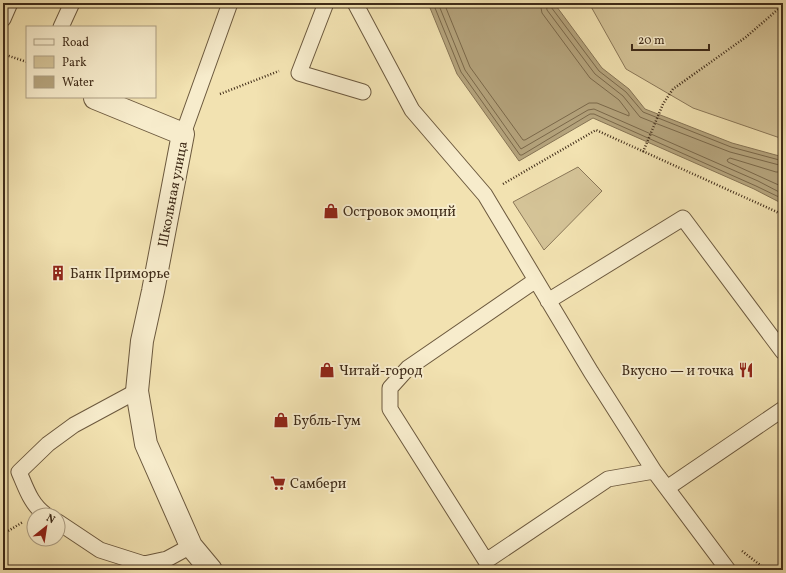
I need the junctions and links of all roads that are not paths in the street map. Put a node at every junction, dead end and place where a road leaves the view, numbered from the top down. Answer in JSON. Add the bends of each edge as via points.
{"nodes":[{"id":1,"x":10,"y":3,"type":"edge"},
{"id":2,"x":72,"y":3,"type":"edge"},
{"id":3,"x":230,"y":3,"type":"edge"},
{"id":4,"x":326,"y":3,"type":"edge"},
{"id":5,"x":355,"y":3,"type":"edge"},
{"id":6,"x":3,"y":19,"type":"edge"},
{"id":7,"x":61,"y":26,"type":"edge"},
{"id":8,"x":363,"y":92,"type":"dead end"},
{"id":9,"x":94,"y":98,"type":"edge"},
{"id":10,"x":183,"y":134,"type":"junction"},
{"id":11,"x":536,"y":280,"type":"junction"},
{"id":12,"x":548,"y":301,"type":"junction"},
{"id":13,"x":783,"y":352,"type":"edge"},
{"id":14,"x":137,"y":391,"type":"junction"},
{"id":15,"x":783,"y":409,"type":"edge"},
{"id":16,"x":654,"y":471,"type":"junction"},
{"id":17,"x":667,"y":488,"type":"junction"},
{"id":18,"x":37,"y":507,"type":"edge"},
{"id":19,"x":66,"y":527,"type":"edge"},
{"id":20,"x":191,"y":546,"type":"junction"},
{"id":21,"x":211,"y":570,"type":"edge"},
{"id":22,"x":728,"y":570,"type":"edge"}],
"edges":[{"from":1,"to":6,"type":"lane"},
{"from":2,"to":7,"type":"lane"},
{"from":3,"to":10,"type":"lane"},
{"from":4,"to":8,"type":"lane","via":[[299,73]]},
{"from":5,"to":11,"type":"lane","via":[[412,110],[485,195]]},
{"from":9,"to":10,"type":"street","name":"Школьная улица"},
{"from":10,"to":14,"type":"street","name":"Школьная улица","via":[[154,291],[142,341]]},
{"from":11,"to":12,"type":"lane"},
{"from":11,"to":16,"type":"lane","via":[[408,368],[390,388],[390,409],[486,561],[608,479]]},
{"from":12,"to":13,"type":"lane","via":[[683,218]]},
{"from":12,"to":16,"type":"lane"},
{"from":14,"to":18,"type":"lane","via":[[74,426],[48,444],[19,472],[29,498]]},
{"from":14,"to":20,"type":"street","name":"Школьная улица","via":[[146,444]]},
{"from":15,"to":17,"type":"lane"},
{"from":16,"to":17,"type":"lane"},
{"from":17,"to":22,"type":"lane"},
{"from":19,"to":20,"type":"lane","via":[[100,550],[144,564],[167,559]]},
{"from":20,"to":21,"type":"street","name":"Школьная улица"}]}
